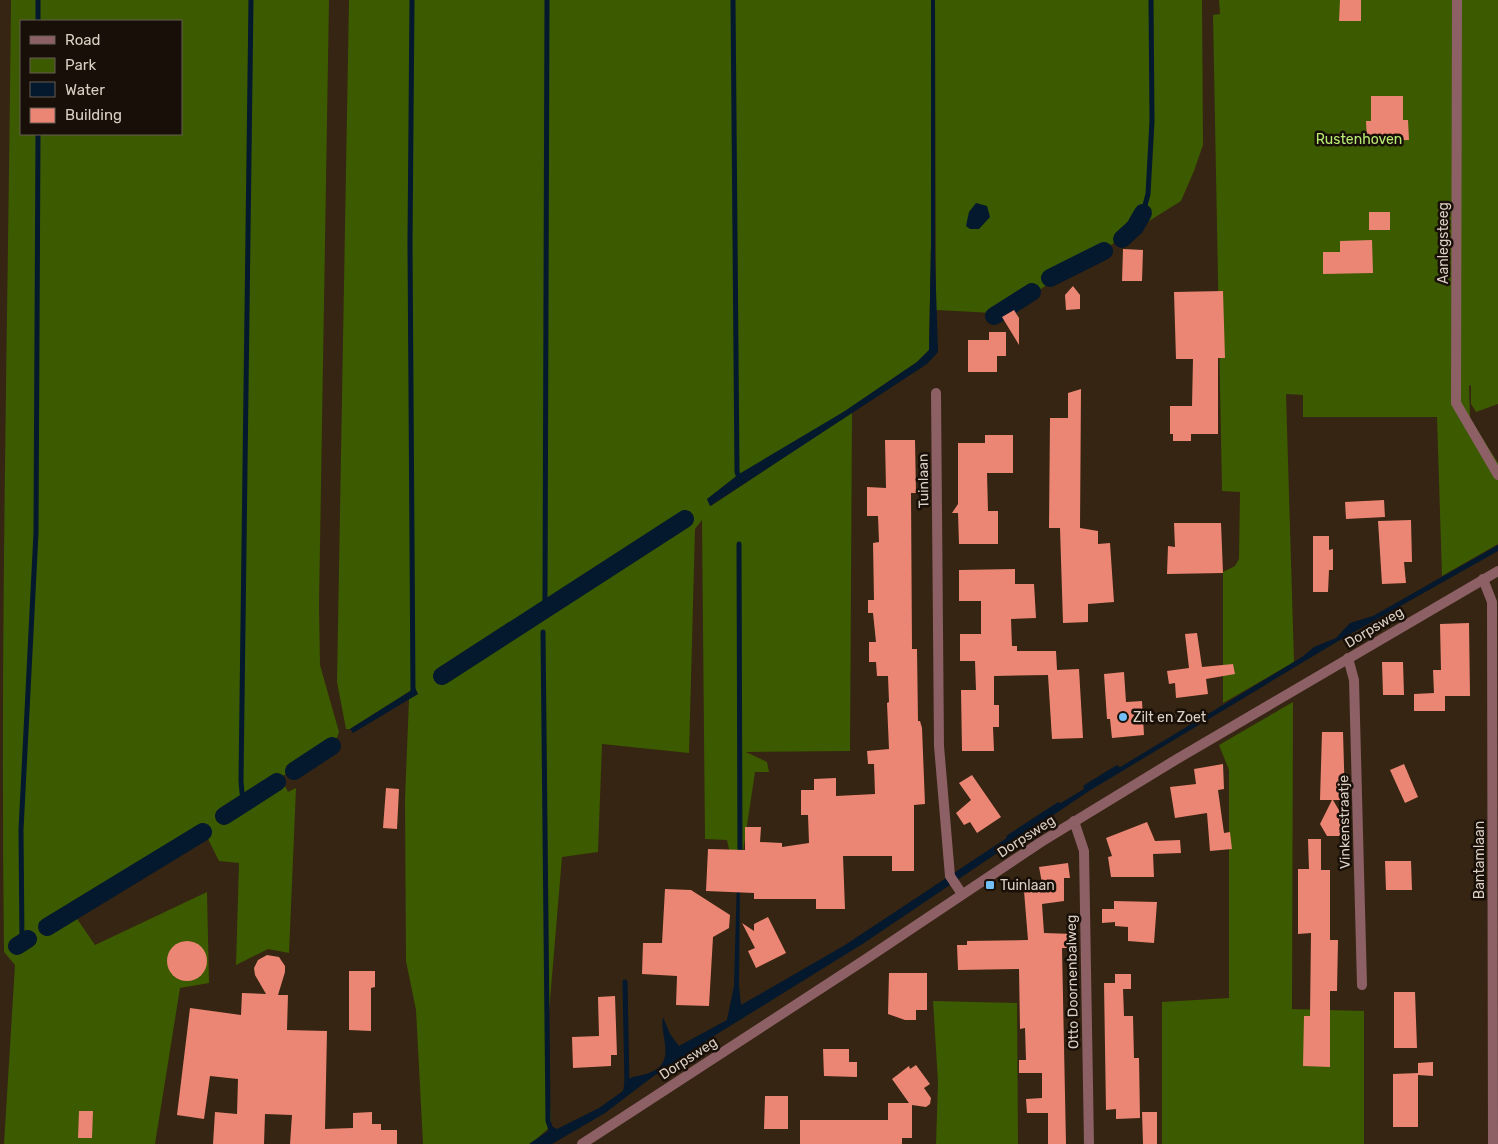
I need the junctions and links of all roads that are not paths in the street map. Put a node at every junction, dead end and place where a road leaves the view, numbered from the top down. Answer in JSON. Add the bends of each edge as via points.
{"nodes":[{"id":1,"x":1457,"y":0,"type":"edge"},
{"id":2,"x":936,"y":393,"type":"dead end"},
{"id":3,"x":1498,"y":475,"type":"edge"},
{"id":4,"x":1498,"y":571,"type":"edge"},
{"id":5,"x":1483,"y":579,"type":"junction"},
{"id":6,"x":1348,"y":658,"type":"junction"},
{"id":7,"x":1074,"y":821,"type":"junction"},
{"id":8,"x":962,"y":894,"type":"junction"},
{"id":9,"x":1362,"y":985,"type":"dead end"},
{"id":10,"x":582,"y":1144,"type":"edge"},
{"id":11,"x":1089,"y":1144,"type":"edge"},
{"id":12,"x":1493,"y":1144,"type":"edge"}],
"edges":[{"from":1,"to":3,"type":"street","name":"Aanlegsteeg","via":[[1456,403]]},
{"from":2,"to":8,"type":"street","name":"Tuinlaan","via":[[939,746],[950,876]]},
{"from":4,"to":5,"type":"street","name":"Dorpsweg"},
{"from":5,"to":6,"type":"street","name":"Dorpsweg"},
{"from":5,"to":12,"type":"street","name":"Bantamlaan","via":[[1492,602]]},
{"from":6,"to":7,"type":"street","name":"Dorpsweg"},
{"from":6,"to":9,"type":"street","name":"Vinkenstraatje","via":[[1354,680]]},
{"from":7,"to":8,"type":"street","name":"Dorpsweg"},
{"from":7,"to":11,"type":"street","name":"Otto Doornenbalweg","via":[[1084,851]]},
{"from":8,"to":10,"type":"street","name":"Dorpsweg"}]}
